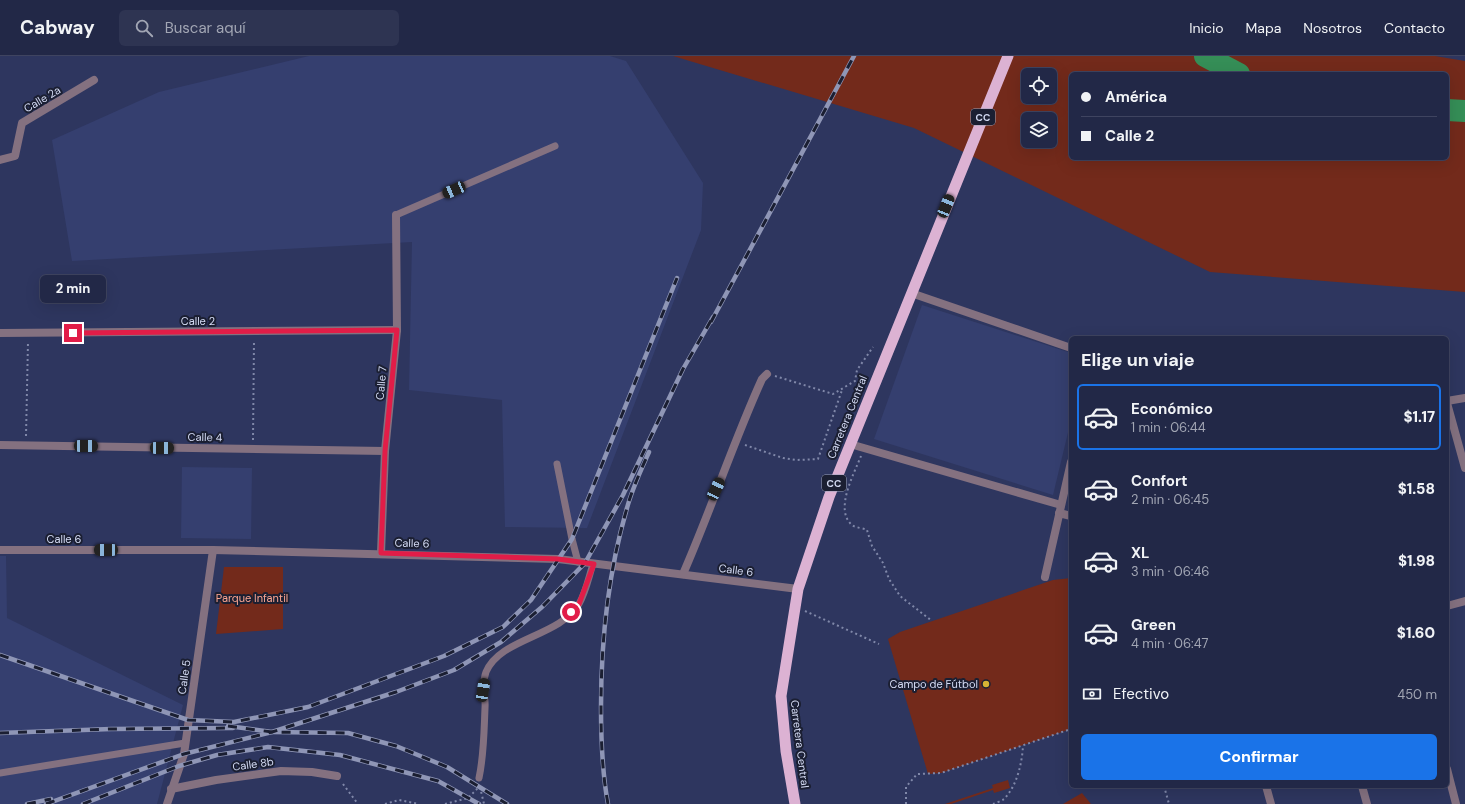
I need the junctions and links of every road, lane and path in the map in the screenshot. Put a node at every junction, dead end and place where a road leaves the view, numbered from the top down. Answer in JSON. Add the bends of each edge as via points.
{"nodes":[{"id":1,"x":1008,"y":56,"type":"edge"},
{"id":2,"x":94,"y":80,"type":"dead end"},
{"id":3,"x":555,"y":146,"type":"dead end"},
{"id":4,"x":0,"y":160,"type":"edge"},
{"id":5,"x":396,"y":214,"type":"joint"},
{"id":6,"x":911,"y":293,"type":"junction"},
{"id":7,"x":397,"y":330,"type":"junction"},
{"id":8,"x":254,"y":331,"type":"junction"},
{"id":9,"x":0,"y":333,"type":"edge"},
{"id":10,"x":28,"y":333,"type":"junction"},
{"id":11,"x":873,"y":347,"type":"dead end"},
{"id":12,"x":1069,"y":347,"type":"edge"},
{"id":13,"x":767,"y":374,"type":"joint"},
{"id":14,"x":842,"y":390,"type":"junction"},
{"id":15,"x":1465,"y":398,"type":"edge"},
{"id":16,"x":1449,"y":402,"type":"edge"},
{"id":17,"x":1449,"y":409,"type":"edge"},
{"id":18,"x":734,"y":444,"type":"junction"},
{"id":19,"x":850,"y":444,"type":"junction"},
{"id":20,"x":0,"y":445,"type":"edge"},
{"id":21,"x":26,"y":445,"type":"junction"},
{"id":22,"x":862,"y":448,"type":"junction"},
{"id":23,"x":253,"y":449,"type":"junction"},
{"id":24,"x":385,"y":451,"type":"junction"},
{"id":25,"x":557,"y":464,"type":"dead end"},
{"id":26,"x":1465,"y":468,"type":"edge"},
{"id":27,"x":1069,"y":471,"type":"edge"},
{"id":28,"x":1060,"y":509,"type":"junction"},
{"id":29,"x":1069,"y":515,"type":"edge"},
{"id":30,"x":0,"y":550,"type":"edge"},
{"id":31,"x":213,"y":550,"type":"junction"},
{"id":32,"x":381,"y":553,"type":"junction"},
{"id":33,"x":578,"y":562,"type":"junction"},
{"id":34,"x":594,"y":564,"type":"junction"},
{"id":35,"x":683,"y":574,"type":"junction"},
{"id":36,"x":1045,"y":577,"type":"dead end"},
{"id":37,"x":798,"y":588,"type":"junction"},
{"id":38,"x":1465,"y":601,"type":"edge"},
{"id":39,"x":1449,"y":605,"type":"edge"},
{"id":40,"x":794,"y":606,"type":"junction"},
{"id":41,"x":932,"y":621,"type":"dead end"},
{"id":42,"x":879,"y":644,"type":"dead end"},
{"id":43,"x":1069,"y":730,"type":"edge"},
{"id":44,"x":185,"y":743,"type":"junction"},
{"id":45,"x":1023,"y":746,"type":"junction"},
{"id":46,"x":0,"y":773,"type":"edge"},
{"id":47,"x":337,"y":776,"type":"joint"},
{"id":48,"x":1449,"y":777,"type":"edge"},
{"id":49,"x":480,"y":783,"type":"junction"},
{"id":50,"x":1165,"y":788,"type":"edge"},
{"id":51,"x":1267,"y":788,"type":"edge"},
{"id":52,"x":1363,"y":788,"type":"edge"},
{"id":53,"x":171,"y":789,"type":"junction"},
{"id":54,"x":167,"y":804,"type":"edge"},
{"id":55,"x":358,"y":804,"type":"edge"},
{"id":56,"x":385,"y":804,"type":"edge"},
{"id":57,"x":418,"y":804,"type":"edge"},
{"id":58,"x":446,"y":804,"type":"edge"},
{"id":59,"x":484,"y":804,"type":"edge"},
{"id":60,"x":795,"y":804,"type":"edge"},
{"id":61,"x":906,"y":804,"type":"edge"},
{"id":62,"x":993,"y":804,"type":"edge"},
{"id":63,"x":1169,"y":804,"type":"edge"},
{"id":64,"x":1271,"y":804,"type":"edge"},
{"id":65,"x":1367,"y":804,"type":"edge"},
{"id":66,"x":1456,"y":804,"type":"edge"}],
"edges":[{"from":1,"to":6,"type":"highway","name":"Carretera Central","number":"CC"},
{"from":2,"to":4,"type":"street","name":"Calle 2a","via":[[22,124],[15,156]]},
{"from":3,"to":5,"type":"lane"},
{"from":5,"to":7,"type":"street","name":"Calle 7"},
{"from":6,"to":12,"type":"street"},
{"from":6,"to":19,"type":"highway","name":"Carretera Central","number":"CC"},
{"from":7,"to":8,"type":"street","name":"Calle 2"},
{"from":7,"to":24,"type":"street","name":"Calle 7"},
{"from":8,"to":10,"type":"street","name":"Calle 2"},
{"from":8,"to":23,"type":"path"},
{"from":9,"to":10,"type":"street","name":"Calle 2"},
{"from":10,"to":21,"type":"path"},
{"from":11,"to":14,"type":"path","via":[[857,370],[855,381]]},
{"from":13,"to":14,"type":"path","via":[[833,394]]},
{"from":13,"to":18,"type":"street","via":[[762,379]]},
{"from":14,"to":18,"type":"path","via":[[818,459],[797,460]]},
{"from":15,"to":16,"type":"street"},
{"from":17,"to":26,"type":"street"},
{"from":18,"to":35,"type":"street"},
{"from":19,"to":22,"type":"street"},
{"from":19,"to":37,"type":"highway","name":"Carretera Central","number":"CC"},
{"from":20,"to":21,"type":"street","name":"Calle 4"},
{"from":21,"to":23,"type":"street","name":"Calle 4"},
{"from":22,"to":28,"type":"street"},
{"from":22,"to":41,"type":"path","via":[[844,504],[846,517],[853,526],[867,530],[872,546],[900,596]]},
{"from":23,"to":24,"type":"street","name":"Calle 4"},
{"from":24,"to":32,"type":"street","name":"Calle 7"},
{"from":25,"to":33,"type":"lane"},
{"from":27,"to":28,"type":"street"},
{"from":28,"to":29,"type":"street"},
{"from":28,"to":36,"type":"street"},
{"from":30,"to":31,"type":"street","name":"Calle 6"},
{"from":31,"to":32,"type":"street","name":"Calle 6"},
{"from":31,"to":44,"type":"street","name":"Calle 5"},
{"from":32,"to":33,"type":"street","name":"Calle 6","via":[[558,559]]},
{"from":33,"to":34,"type":"street","name":"Calle 6"},
{"from":34,"to":35,"type":"street","name":"Calle 6"},
{"from":34,"to":49,"type":"lane","via":[[579,604],[563,621],[523,640],[492,662],[485,673]]},
{"from":35,"to":37,"type":"street","name":"Calle 6"},
{"from":37,"to":40,"type":"highway","name":"Carretera Central","number":"CC"},
{"from":38,"to":39,"type":"street"},
{"from":40,"to":42,"type":"path"},
{"from":40,"to":60,"type":"highway","name":"Carretera Central","number":"CC","via":[[781,696],[786,751]]},
{"from":43,"to":45,"type":"path"},
{"from":44,"to":46,"type":"lane"},
{"from":44,"to":53,"type":"street","name":"Calle 5","via":[[184,754]]},
{"from":45,"to":61,"type":"path","via":[[941,773],[917,774],[906,787]]},
{"from":45,"to":62,"type":"path","via":[[1011,789],[1003,800]]},
{"from":47,"to":53,"type":"street","name":"Calle 8b","via":[[281,771]]},
{"from":47,"to":55,"type":"path"},
{"from":48,"to":66,"type":"street"},
{"from":49,"to":58,"type":"path","via":[[468,798]]},
{"from":49,"to":59,"type":"path"},
{"from":50,"to":63,"type":"path"},
{"from":51,"to":64,"type":"street"},
{"from":52,"to":65,"type":"street"},
{"from":53,"to":54,"type":"street","name":"Calle 5"},
{"from":56,"to":57,"type":"path","via":[[399,800]]}]}
